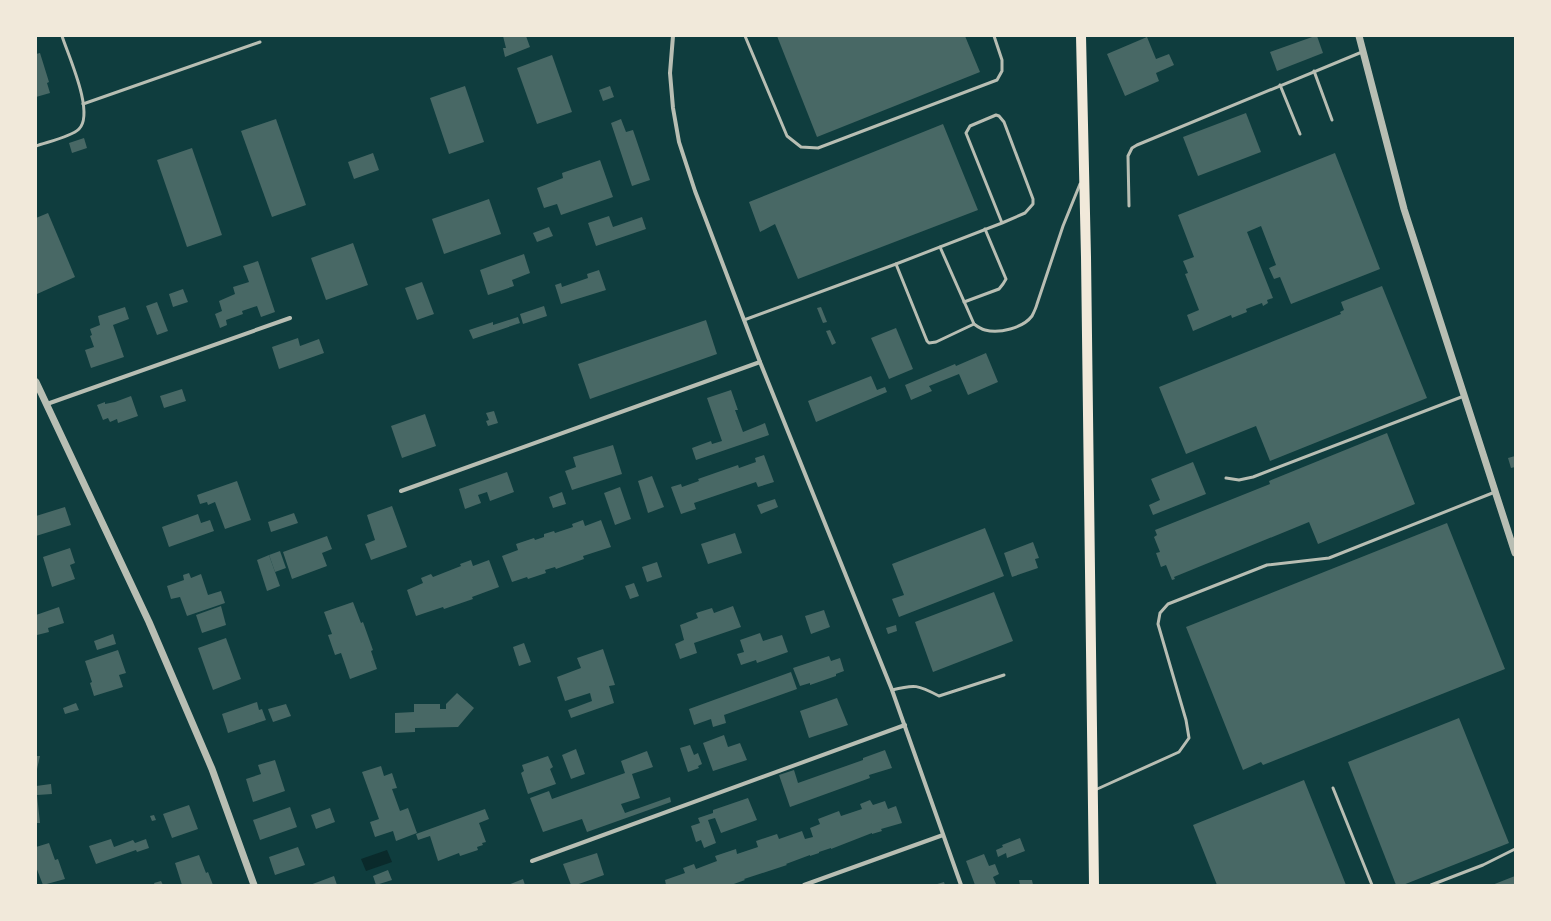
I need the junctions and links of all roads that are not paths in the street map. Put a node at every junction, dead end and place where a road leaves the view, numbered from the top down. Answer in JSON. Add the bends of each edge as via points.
{"nodes":[{"id":1,"x":62,"y":36,"type":"edge"},
{"id":2,"x":673,"y":36,"type":"edge"},
{"id":3,"x":745,"y":36,"type":"edge"},
{"id":4,"x":994,"y":36,"type":"edge"},
{"id":5,"x":1081,"y":36,"type":"edge"},
{"id":6,"x":1359,"y":36,"type":"edge"},
{"id":7,"x":260,"y":42,"type":"dead end"},
{"id":8,"x":1362,"y":52,"type":"junction"},
{"id":9,"x":1314,"y":71,"type":"junction"},
{"id":10,"x":1280,"y":85,"type":"junction"},
{"id":11,"x":83,"y":104,"type":"junction"},
{"id":12,"x":1332,"y":120,"type":"dead end"},
{"id":13,"x":1300,"y":134,"type":"dead end"},
{"id":14,"x":36,"y":146,"type":"edge"},
{"id":15,"x":1084,"y":175,"type":"junction"},
{"id":16,"x":1129,"y":206,"type":"dead end"},
{"id":17,"x":1002,"y":223,"type":"junction"},
{"id":18,"x":985,"y":229,"type":"junction"},
{"id":19,"x":940,"y":247,"type":"junction"},
{"id":20,"x":896,"y":264,"type":"junction"},
{"id":21,"x":964,"y":302,"type":"junction"},
{"id":22,"x":290,"y":318,"type":"dead end"},
{"id":23,"x":744,"y":320,"type":"junction"},
{"id":24,"x":974,"y":324,"type":"junction"},
{"id":25,"x":760,"y":362,"type":"junction"},
{"id":26,"x":36,"y":382,"type":"edge"},
{"id":27,"x":1464,"y":396,"type":"junction"},
{"id":28,"x":46,"y":404,"type":"junction"},
{"id":29,"x":1226,"y":478,"type":"dead end"},
{"id":30,"x":401,"y":490,"type":"dead end"},
{"id":31,"x":1495,"y":492,"type":"junction"},
{"id":32,"x":1515,"y":553,"type":"edge"},
{"id":33,"x":1004,"y":675,"type":"dead end"},
{"id":34,"x":892,"y":690,"type":"junction"},
{"id":35,"x":905,"y":725,"type":"junction"},
{"id":36,"x":1333,"y":788,"type":"dead end"},
{"id":37,"x":1092,"y":790,"type":"junction"},
{"id":38,"x":943,"y":835,"type":"junction"},
{"id":39,"x":1515,"y":849,"type":"edge"},
{"id":40,"x":532,"y":861,"type":"dead end"},
{"id":41,"x":254,"y":885,"type":"edge"},
{"id":42,"x":804,"y":885,"type":"edge"},
{"id":43,"x":961,"y":885,"type":"edge"},
{"id":44,"x":1094,"y":885,"type":"edge"},
{"id":45,"x":1372,"y":885,"type":"edge"},
{"id":46,"x":1431,"y":885,"type":"edge"}],
"edges":[{"from":1,"to":11,"type":"lane","via":[[81,88]]},
{"from":2,"to":23,"type":"street","via":[[670,73],[680,142],[695,191]]},
{"from":3,"to":4,"type":"lane","via":[[787,136],[801,147],[818,148],[996,80],[1002,71],[1002,60]]},
{"from":5,"to":15,"type":"main road"},
{"from":6,"to":8,"type":"street"},
{"from":7,"to":11,"type":"lane"},
{"from":8,"to":9,"type":"lane"},
{"from":8,"to":27,"type":"street","via":[[1404,209]]},
{"from":9,"to":10,"type":"lane"},
{"from":9,"to":12,"type":"lane"},
{"from":10,"to":13,"type":"lane"},
{"from":10,"to":16,"type":"lane","via":[[1132,148],[1128,156]]},
{"from":11,"to":14,"type":"lane","via":[[83,123],[78,130]]},
{"from":15,"to":24,"type":"lane","via":[[1032,315],[1019,326],[994,332],[981,329]]},
{"from":15,"to":37,"type":"main road"},
{"from":17,"to":17,"type":"lane","via":[[1025,213],[1033,204],[1033,199],[1004,122],[996,115],[970,126],[966,133]]},
{"from":17,"to":18,"type":"lane"},
{"from":18,"to":19,"type":"lane"},
{"from":18,"to":21,"type":"lane","via":[[1006,279],[999,289]]},
{"from":19,"to":20,"type":"lane"},
{"from":19,"to":21,"type":"lane"},
{"from":20,"to":23,"type":"lane"},
{"from":20,"to":24,"type":"lane","via":[[929,343]]},
{"from":21,"to":24,"type":"lane"},
{"from":22,"to":28,"type":"street"},
{"from":23,"to":25,"type":"street"},
{"from":25,"to":30,"type":"street"},
{"from":25,"to":34,"type":"street"},
{"from":26,"to":28,"type":"street"},
{"from":27,"to":29,"type":"lane","via":[[1253,477],[1239,480]]},
{"from":27,"to":31,"type":"street"},
{"from":28,"to":41,"type":"street","via":[[155,636],[212,769]]},
{"from":31,"to":32,"type":"street"},
{"from":31,"to":37,"type":"lane","via":[[1329,558],[1267,565],[1168,604],[1160,613],[1158,624],[1189,738],[1179,752]]},
{"from":33,"to":34,"type":"lane","via":[[939,696],[920,686]]},
{"from":34,"to":35,"type":"street"},
{"from":35,"to":38,"type":"street"},
{"from":35,"to":40,"type":"street"},
{"from":36,"to":45,"type":"lane"},
{"from":37,"to":44,"type":"main road"},
{"from":38,"to":42,"type":"street"},
{"from":38,"to":43,"type":"street"},
{"from":39,"to":46,"type":"lane"}]}
